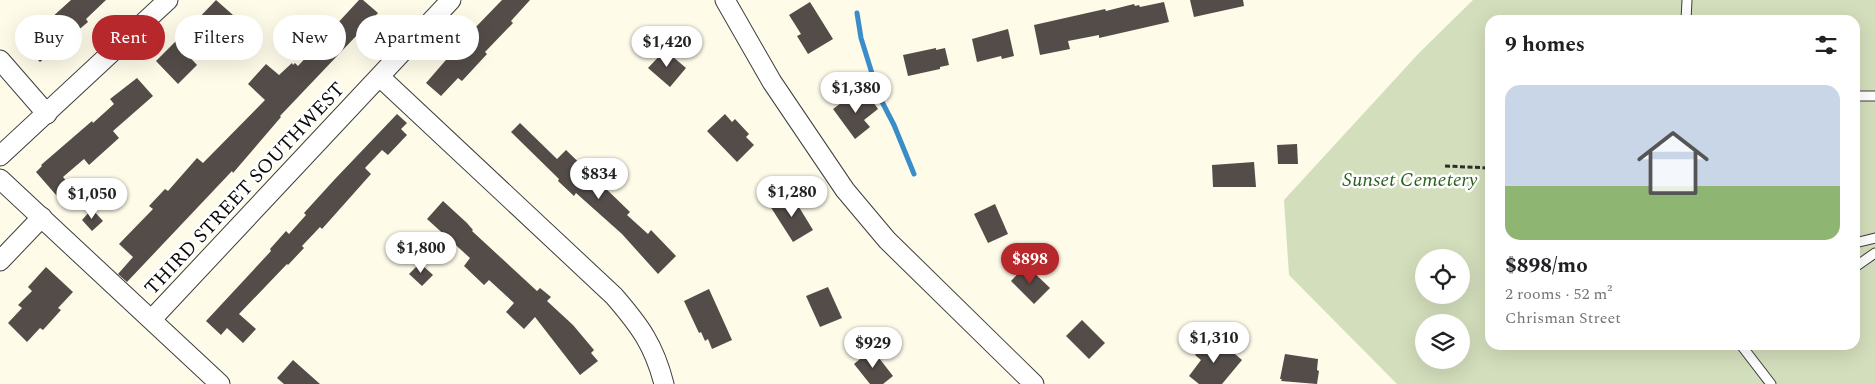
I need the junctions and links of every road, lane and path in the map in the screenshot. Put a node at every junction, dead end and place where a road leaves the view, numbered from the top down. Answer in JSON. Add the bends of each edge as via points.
{"nodes":[{"id":1,"x":168,"y":0,"type":"edge"},
{"id":2,"x":451,"y":0,"type":"edge"},
{"id":3,"x":725,"y":0,"type":"edge"},
{"id":4,"x":1687,"y":0,"type":"edge"},
{"id":5,"x":1686,"y":15,"type":"edge"},
{"id":6,"x":0,"y":60,"type":"edge"},
{"id":7,"x":380,"y":77,"type":"junction"},
{"id":8,"x":1860,"y":96,"type":"edge"},
{"id":9,"x":1875,"y":96,"type":"edge"},
{"id":10,"x":46,"y":114,"type":"junction"},
{"id":11,"x":0,"y":156,"type":"edge"},
{"id":12,"x":1445,"y":166,"type":"dead end"},
{"id":13,"x":1485,"y":168,"type":"edge"},
{"id":14,"x":0,"y":178,"type":"edge"},
{"id":15,"x":42,"y":217,"type":"junction"},
{"id":16,"x":1875,"y":238,"type":"edge"},
{"id":17,"x":1860,"y":242,"type":"edge"},
{"id":18,"x":1875,"y":253,"type":"edge"},
{"id":19,"x":0,"y":261,"type":"edge"},
{"id":20,"x":1860,"y":264,"type":"edge"},
{"id":21,"x":152,"y":319,"type":"junction"},
{"id":22,"x":1744,"y":350,"type":"edge"},
{"id":23,"x":220,"y":384,"type":"edge"},
{"id":24,"x":664,"y":384,"type":"edge"},
{"id":25,"x":1034,"y":384,"type":"edge"},
{"id":26,"x":1771,"y":384,"type":"edge"}],
"edges":[{"from":1,"to":10,"type":"street"},
{"from":2,"to":7,"type":"street","name":"THIRD STREET SOUTHWEST"},
{"from":3,"to":25,"type":"street","via":[[772,82],[845,190],[887,240]]},
{"from":4,"to":5,"type":"lane"},
{"from":6,"to":10,"type":"street"},
{"from":7,"to":21,"type":"street","name":"THIRD STREET SOUTHWEST"},
{"from":7,"to":24,"type":"street","via":[[614,296],[637,322],[658,359]]},
{"from":8,"to":9,"type":"lane"},
{"from":10,"to":11,"type":"street"},
{"from":12,"to":13,"type":"path"},
{"from":14,"to":15,"type":"street"},
{"from":15,"to":19,"type":"street"},
{"from":15,"to":21,"type":"street"},
{"from":16,"to":17,"type":"lane"},
{"from":18,"to":20,"type":"lane"},
{"from":21,"to":23,"type":"street"},
{"from":22,"to":26,"type":"lane"}]}
